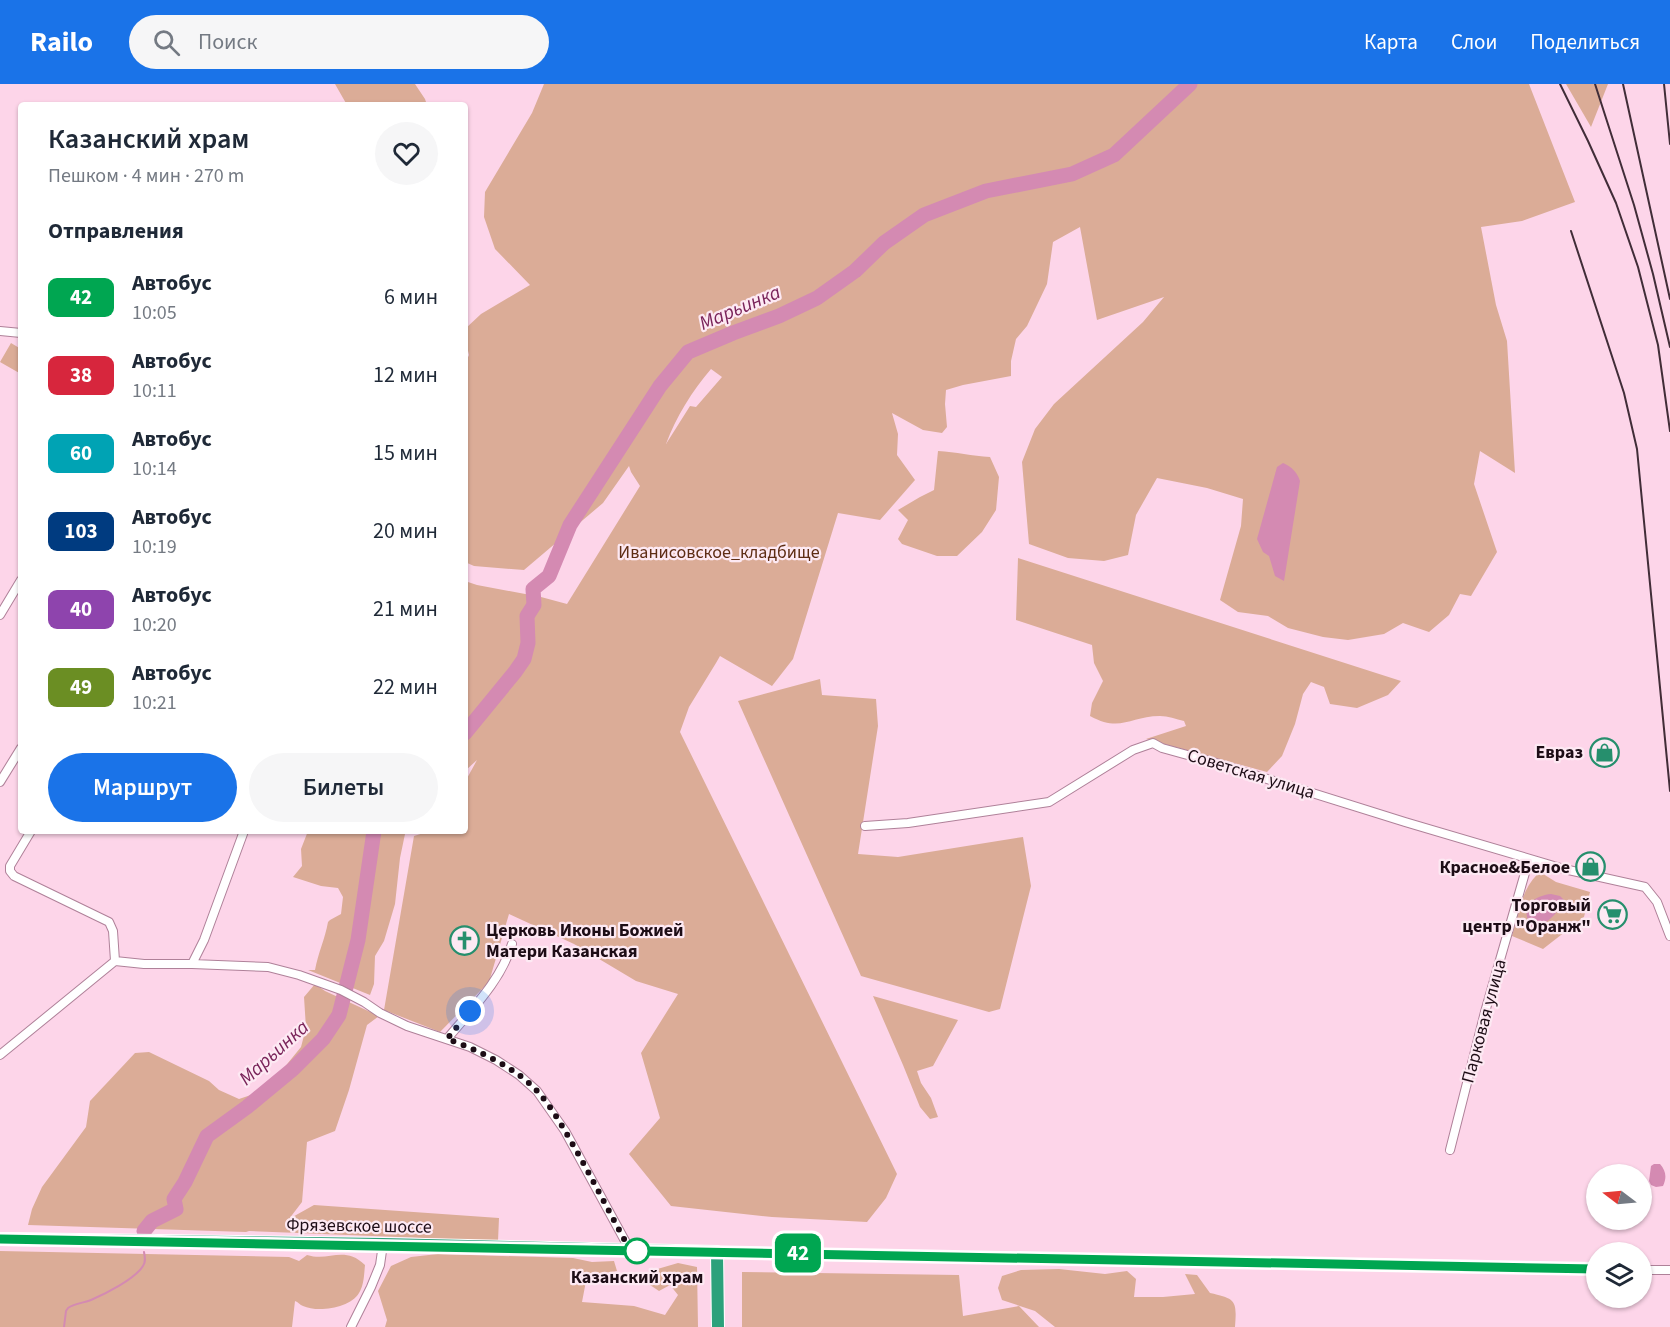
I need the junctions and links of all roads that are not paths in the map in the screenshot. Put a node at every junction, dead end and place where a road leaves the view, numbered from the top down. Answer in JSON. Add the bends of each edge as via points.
{"nodes":[{"id":1,"x":0,"y":332,"type":"edge"},
{"id":2,"x":18,"y":333,"type":"edge"},
{"id":3,"x":18,"y":585,"type":"edge"},
{"id":4,"x":0,"y":615,"type":"edge"},
{"id":5,"x":18,"y":753,"type":"edge"},
{"id":6,"x":0,"y":782,"type":"edge"},
{"id":7,"x":864,"y":826,"type":"dead end"},
{"id":8,"x":29,"y":834,"type":"edge"},
{"id":9,"x":243,"y":834,"type":"edge"},
{"id":10,"x":1529,"y":859,"type":"junction"},
{"id":11,"x":1670,"y":936,"type":"edge"},
{"id":12,"x":512,"y":944,"type":"dead end"},
{"id":13,"x":115,"y":961,"type":"junction"},
{"id":14,"x":192,"y":964,"type":"junction"},
{"id":15,"x":447,"y":1039,"type":"junction"},
{"id":16,"x":0,"y":1055,"type":"edge"},
{"id":17,"x":1450,"y":1150,"type":"dead end"},
{"id":18,"x":0,"y":1239,"type":"edge"},
{"id":19,"x":382,"y":1244,"type":"junction"},
{"id":20,"x":630,"y":1250,"type":"junction"},
{"id":21,"x":717,"y":1252,"type":"junction"},
{"id":22,"x":1586,"y":1269,"type":"edge"},
{"id":23,"x":1652,"y":1270,"type":"edge"},
{"id":24,"x":1670,"y":1270,"type":"edge"},
{"id":25,"x":351,"y":1327,"type":"edge"},
{"id":26,"x":718,"y":1327,"type":"edge"}],
"edges":[{"from":1,"to":2,"type":"street"},
{"from":3,"to":4,"type":"street"},
{"from":5,"to":6,"type":"street"},
{"from":7,"to":10,"type":"street","name":"Советская улица","via":[[908,824],[1049,802],[1133,750],[1153,743]]},
{"from":8,"to":13,"type":"street","via":[[10,871],[110,922]]},
{"from":9,"to":14,"type":"street"},
{"from":10,"to":11,"type":"street","name":"Советская улица","via":[[1645,886],[1657,902]]},
{"from":10,"to":17,"type":"street","name":"Парковая улица"},
{"from":12,"to":15,"type":"street","via":[[493,983]]},
{"from":13,"to":14,"type":"street"},
{"from":13,"to":16,"type":"street"},
{"from":14,"to":15,"type":"street","via":[[268,967],[299,975],[345,992],[407,1026]]},
{"from":15,"to":20,"type":"street","via":[[496,1060],[537,1091],[565,1131]]},
{"from":18,"to":19,"type":"highway","name":"Фрязевское шоссе"},
{"from":19,"to":20,"type":"highway","name":"Фрязевское шоссе"},
{"from":19,"to":25,"type":"street","via":[[380,1265]]},
{"from":20,"to":21,"type":"highway","name":"Фрязевское шоссе"},
{"from":21,"to":22,"type":"street"},
{"from":21,"to":26,"type":"highway"},
{"from":23,"to":24,"type":"street"}]}
